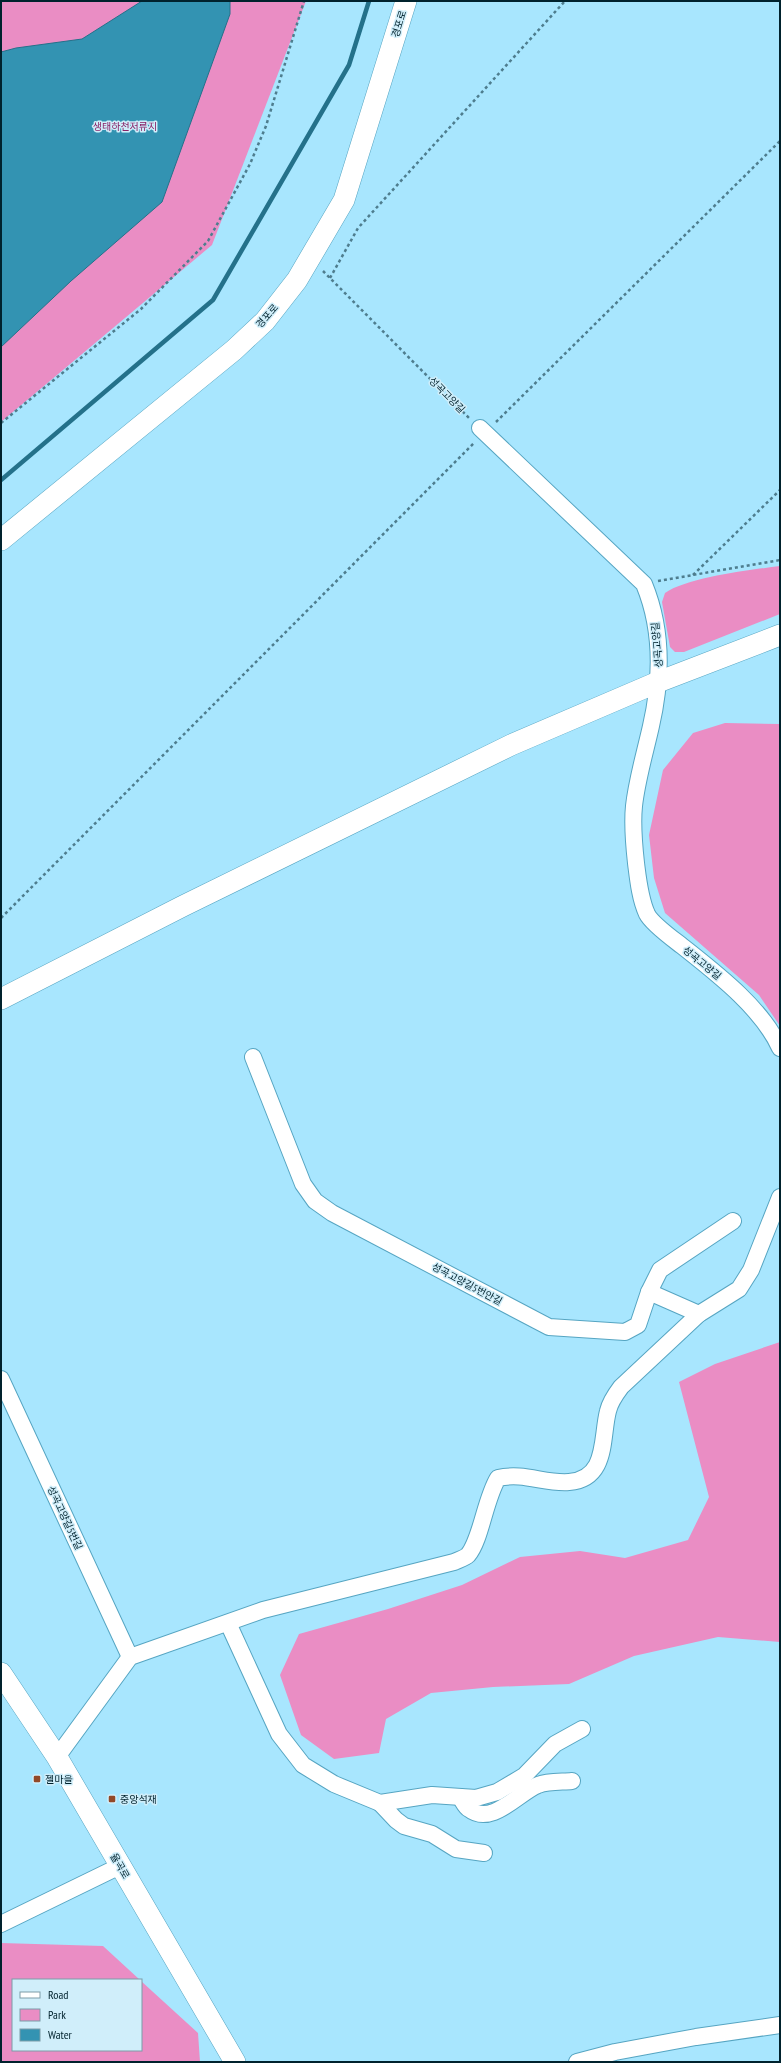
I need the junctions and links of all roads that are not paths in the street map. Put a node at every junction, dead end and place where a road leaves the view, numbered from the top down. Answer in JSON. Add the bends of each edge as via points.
{"nodes":[{"id":1,"x":406,"y":1,"type":"edge"},
{"id":2,"x":482,"y":430,"type":"road end"},
{"id":3,"x":1,"y":540,"type":"edge"},
{"id":4,"x":780,"y":635,"type":"edge"},
{"id":5,"x":658,"y":682,"type":"junction"},
{"id":6,"x":1,"y":999,"type":"edge"},
{"id":7,"x":780,"y":1048,"type":"edge"},
{"id":8,"x":253,"y":1057,"type":"dead end"},
{"id":9,"x":780,"y":1197,"type":"edge"},
{"id":10,"x":733,"y":1221,"type":"dead end"},
{"id":11,"x":649,"y":1292,"type":"junction"},
{"id":12,"x":699,"y":1314,"type":"junction"},
{"id":13,"x":1,"y":1379,"type":"edge"},
{"id":14,"x":228,"y":1623,"type":"junction"},
{"id":15,"x":130,"y":1657,"type":"junction"},
{"id":16,"x":1,"y":1673,"type":"edge"},
{"id":17,"x":582,"y":1729,"type":"dead end"},
{"id":18,"x":57,"y":1757,"type":"junction"},
{"id":19,"x":572,"y":1781,"type":"dead end"},
{"id":20,"x":460,"y":1797,"type":"junction"},
{"id":21,"x":380,"y":1803,"type":"junction"},
{"id":22,"x":484,"y":1853,"type":"dead end"},
{"id":23,"x":120,"y":1866,"type":"junction"},
{"id":24,"x":1,"y":1924,"type":"edge"},
{"id":25,"x":780,"y":2025,"type":"edge"},
{"id":26,"x":235,"y":2062,"type":"edge"},
{"id":27,"x":577,"y":2062,"type":"edge"}],
"edges":[{"from":1,"to":3,"type":"street","name":"경포로","via":[[344,200],[298,280],[265,321],[234,350]]},
{"from":2,"to":5,"type":"street","name":"성곡고양길","via":[[644,584],[657,629],[660,660]]},
{"from":4,"to":5,"type":"street"},
{"from":5,"to":6,"type":"street","via":[[504,748]]},
{"from":5,"to":7,"type":"street","name":"성곡고양길","via":[[634,808],[634,845],[638,880],[647,914],[666,934],[749,1003],[777,1040]]},
{"from":8,"to":11,"type":"street","name":"성곡고양길5번안길","via":[[303,1184],[315,1201],[332,1214],[549,1327],[625,1332],[638,1325]]},
{"from":9,"to":12,"type":"street","via":[[751,1270],[739,1289]]},
{"from":10,"to":11,"type":"street","name":"성곡고양길5번안길","via":[[660,1270]]},
{"from":11,"to":12,"type":"street"},
{"from":12,"to":14,"type":"street","via":[[612,1398],[602,1455],[595,1469],[583,1478],[569,1482],[511,1475],[498,1478],[492,1487],[468,1556],[454,1562],[263,1610]]},
{"from":13,"to":15,"type":"street","name":"성곡고양길5번길"},
{"from":14,"to":15,"type":"street"},
{"from":14,"to":21,"type":"street","via":[[279,1734],[303,1765],[334,1784]]},
{"from":15,"to":18,"type":"street"},
{"from":16,"to":18,"type":"street","name":"율곡로"},
{"from":17,"to":20,"type":"street","via":[[555,1744],[524,1776],[497,1792],[476,1798]]},
{"from":18,"to":23,"type":"street","name":"율곡로"},
{"from":19,"to":20,"type":"street","via":[[539,1784],[505,1807],[488,1814],[477,1814],[468,1809]]},
{"from":20,"to":21,"type":"street","via":[[432,1795]]},
{"from":21,"to":22,"type":"street","via":[[404,1826],[432,1834],[456,1849]]},
{"from":23,"to":24,"type":"street"},
{"from":23,"to":26,"type":"street","name":"율곡로"},
{"from":25,"to":27,"type":"street","via":[[630,2049]]}]}
